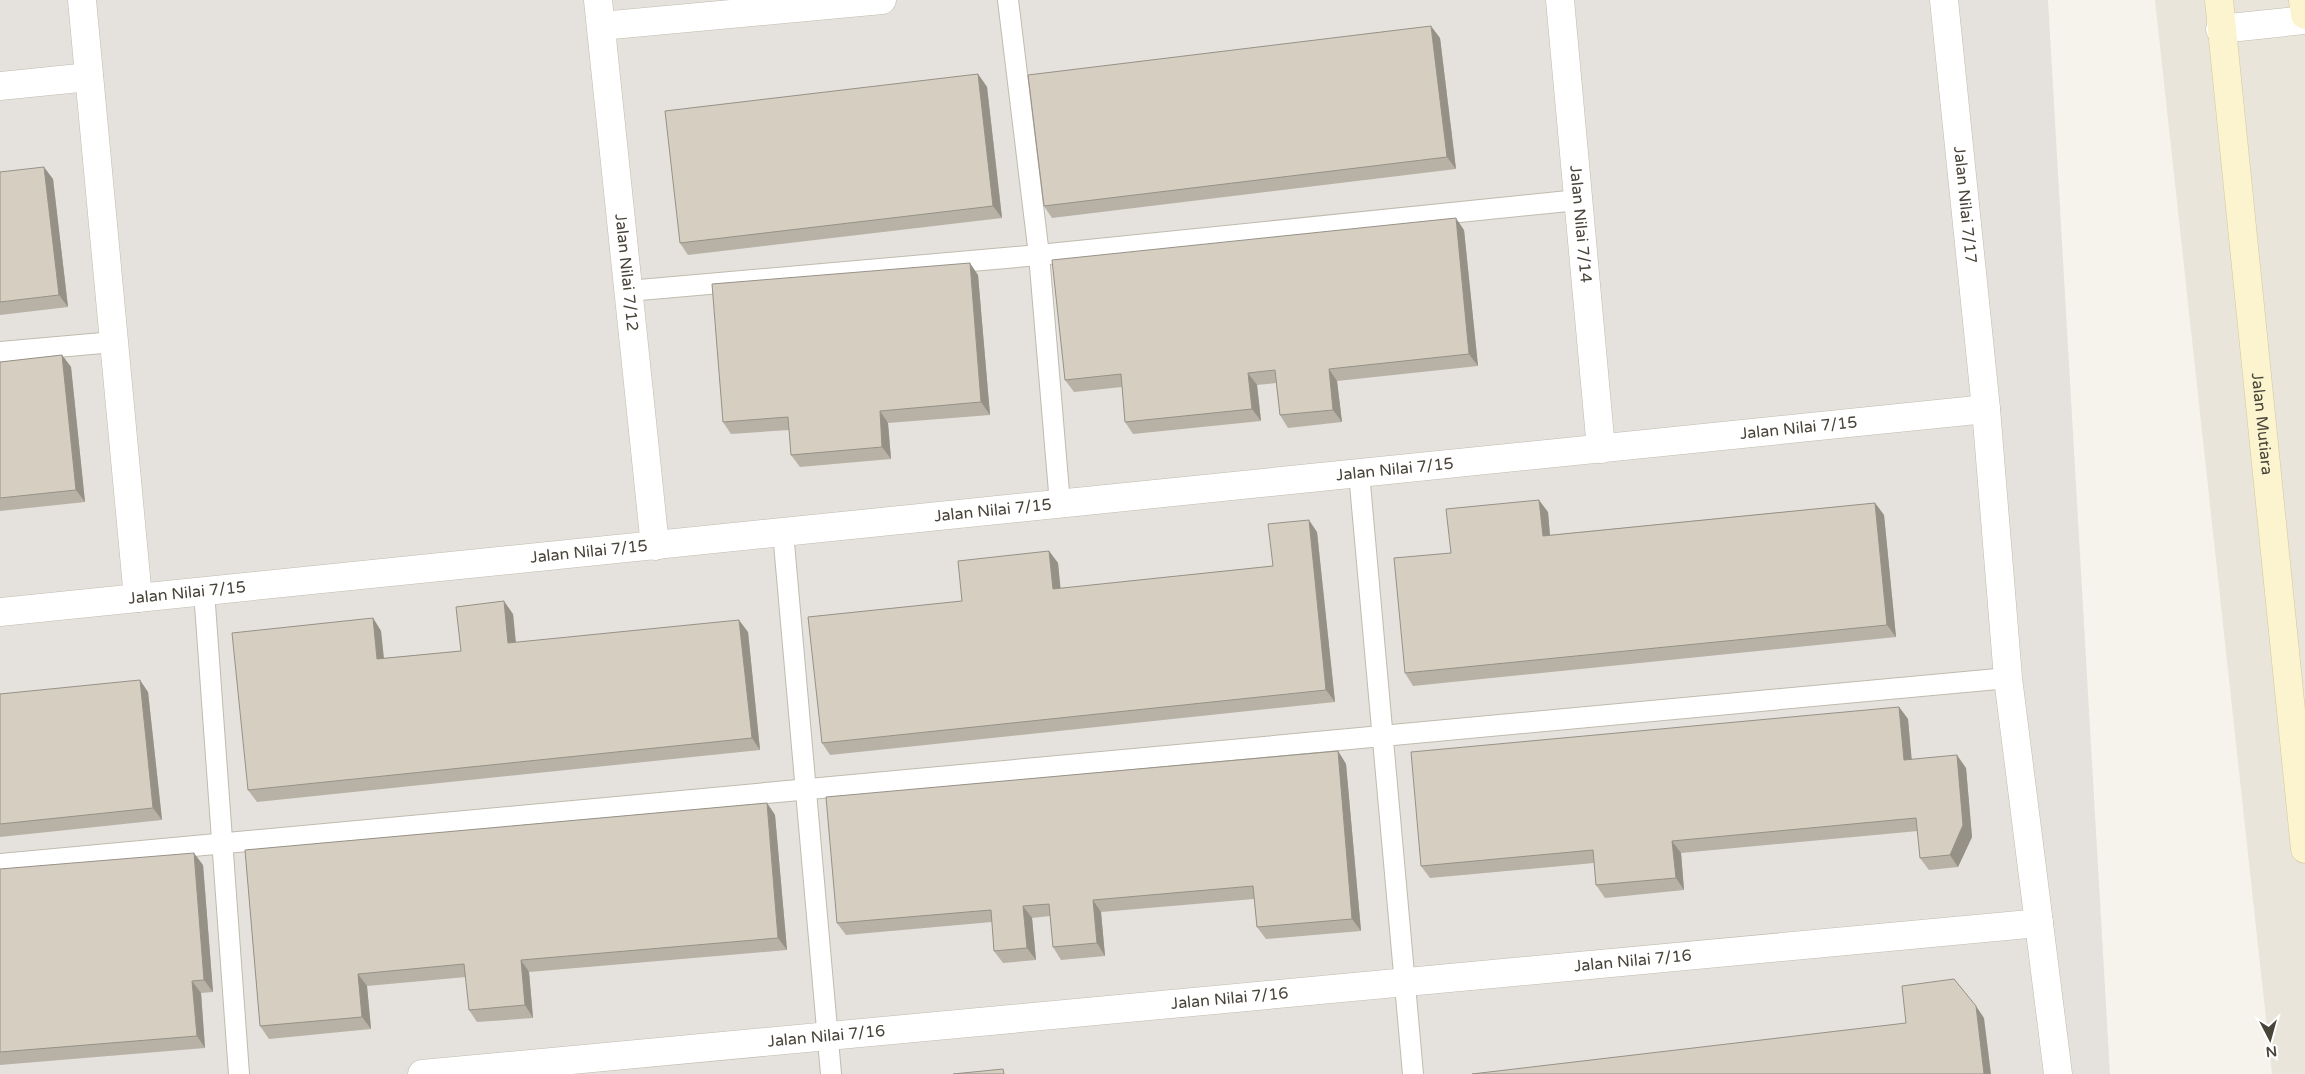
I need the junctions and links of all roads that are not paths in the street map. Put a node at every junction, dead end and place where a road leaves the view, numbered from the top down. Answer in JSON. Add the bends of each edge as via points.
{"nodes":[{"id":1,"x":82,"y":0,"type":"edge"},
{"id":2,"x":598,"y":0,"type":"edge"},
{"id":3,"x":882,"y":0,"type":"edge"},
{"id":4,"x":1008,"y":0,"type":"edge"},
{"id":5,"x":1560,"y":0,"type":"edge"},
{"id":6,"x":1944,"y":0,"type":"edge"},
{"id":7,"x":2219,"y":0,"type":"edge"},
{"id":8,"x":2303,"y":0,"type":"edge"},
{"id":9,"x":2305,"y":16,"type":"edge"},
{"id":10,"x":2305,"y":20,"type":"edge"},
{"id":11,"x":601,"y":26,"type":"junction"},
{"id":12,"x":2220,"y":29,"type":"junction"},
{"id":13,"x":89,"y":77,"type":"junction"},
{"id":14,"x":0,"y":86,"type":"edge"},
{"id":15,"x":1578,"y":200,"type":"junction"},
{"id":16,"x":1039,"y":255,"type":"junction"},
{"id":17,"x":628,"y":291,"type":"junction"},
{"id":18,"x":114,"y":342,"type":"junction"},
{"id":19,"x":0,"y":352,"type":"edge"},
{"id":20,"x":1986,"y":409,"type":"junction"},
{"id":21,"x":1601,"y":449,"type":"junction"},
{"id":22,"x":1359,"y":473,"type":"junction"},
{"id":23,"x":1060,"y":504,"type":"junction"},
{"id":24,"x":783,"y":532,"type":"junction"},
{"id":25,"x":654,"y":546,"type":"junction"},
{"id":26,"x":204,"y":591,"type":"junction"},
{"id":27,"x":138,"y":598,"type":"junction"},
{"id":28,"x":0,"y":612,"type":"edge"},
{"id":29,"x":2008,"y":678,"type":"junction"},
{"id":30,"x":1383,"y":738,"type":"junction"},
{"id":31,"x":806,"y":790,"type":"junction"},
{"id":32,"x":223,"y":844,"type":"junction"},
{"id":33,"x":2305,"y":849,"type":"edge"},
{"id":34,"x":0,"y":864,"type":"edge"},
{"id":35,"x":2039,"y":923,"type":"junction"},
{"id":36,"x":1404,"y":982,"type":"junction"},
{"id":37,"x":828,"y":1036,"type":"junction"},
{"id":38,"x":239,"y":1074,"type":"edge"},
{"id":39,"x":422,"y":1074,"type":"edge"},
{"id":40,"x":831,"y":1074,"type":"edge"},
{"id":41,"x":1412,"y":1074,"type":"edge"},
{"id":42,"x":2058,"y":1074,"type":"edge"}],
"edges":[{"from":1,"to":13,"type":"street"},
{"from":2,"to":11,"type":"street","name":"Jalan Nilai 7/12"},
{"from":3,"to":11,"type":"street"},
{"from":4,"to":16,"type":"lane"},
{"from":5,"to":15,"type":"street","name":"Jalan Nilai 7/14"},
{"from":6,"to":20,"type":"street","name":"Jalan Nilai 7/17"},
{"from":7,"to":12,"type":"main road","name":"Jalan Mutiara"},
{"from":8,"to":9,"type":"main road"},
{"from":10,"to":12,"type":"street"},
{"from":11,"to":17,"type":"street","name":"Jalan Nilai 7/12"},
{"from":12,"to":33,"type":"main road","name":"Jalan Mutiara"},
{"from":13,"to":14,"type":"street"},
{"from":13,"to":18,"type":"street"},
{"from":15,"to":16,"type":"lane"},
{"from":15,"to":21,"type":"street","name":"Jalan Nilai 7/14"},
{"from":16,"to":17,"type":"lane"},
{"from":16,"to":23,"type":"lane"},
{"from":17,"to":25,"type":"street","name":"Jalan Nilai 7/12"},
{"from":18,"to":19,"type":"lane"},
{"from":18,"to":27,"type":"street"},
{"from":20,"to":21,"type":"street","name":"Jalan Nilai 7/15"},
{"from":20,"to":29,"type":"street","name":"Jalan Nilai 7/17"},
{"from":21,"to":22,"type":"street","name":"Jalan Nilai 7/15"},
{"from":22,"to":23,"type":"street","name":"Jalan Nilai 7/15"},
{"from":22,"to":30,"type":"lane"},
{"from":23,"to":24,"type":"street","name":"Jalan Nilai 7/15"},
{"from":24,"to":25,"type":"street","name":"Jalan Nilai 7/15"},
{"from":24,"to":31,"type":"lane"},
{"from":25,"to":26,"type":"street","name":"Jalan Nilai 7/15"},
{"from":26,"to":27,"type":"street","name":"Jalan Nilai 7/15"},
{"from":26,"to":32,"type":"lane"},
{"from":27,"to":28,"type":"street","name":"Jalan Nilai 7/15"},
{"from":29,"to":30,"type":"lane"},
{"from":29,"to":35,"type":"street","name":"Jalan Nilai 7/17"},
{"from":30,"to":31,"type":"lane"},
{"from":30,"to":36,"type":"lane"},
{"from":31,"to":32,"type":"lane"},
{"from":31,"to":37,"type":"lane"},
{"from":32,"to":34,"type":"lane"},
{"from":32,"to":38,"type":"lane"},
{"from":35,"to":36,"type":"street","name":"Jalan Nilai 7/16"},
{"from":35,"to":42,"type":"street","name":"Jalan Nilai 7/17"},
{"from":36,"to":37,"type":"street","name":"Jalan Nilai 7/16"},
{"from":36,"to":41,"type":"lane"},
{"from":37,"to":39,"type":"street","name":"Jalan Nilai 7/16"},
{"from":37,"to":40,"type":"lane"}]}
